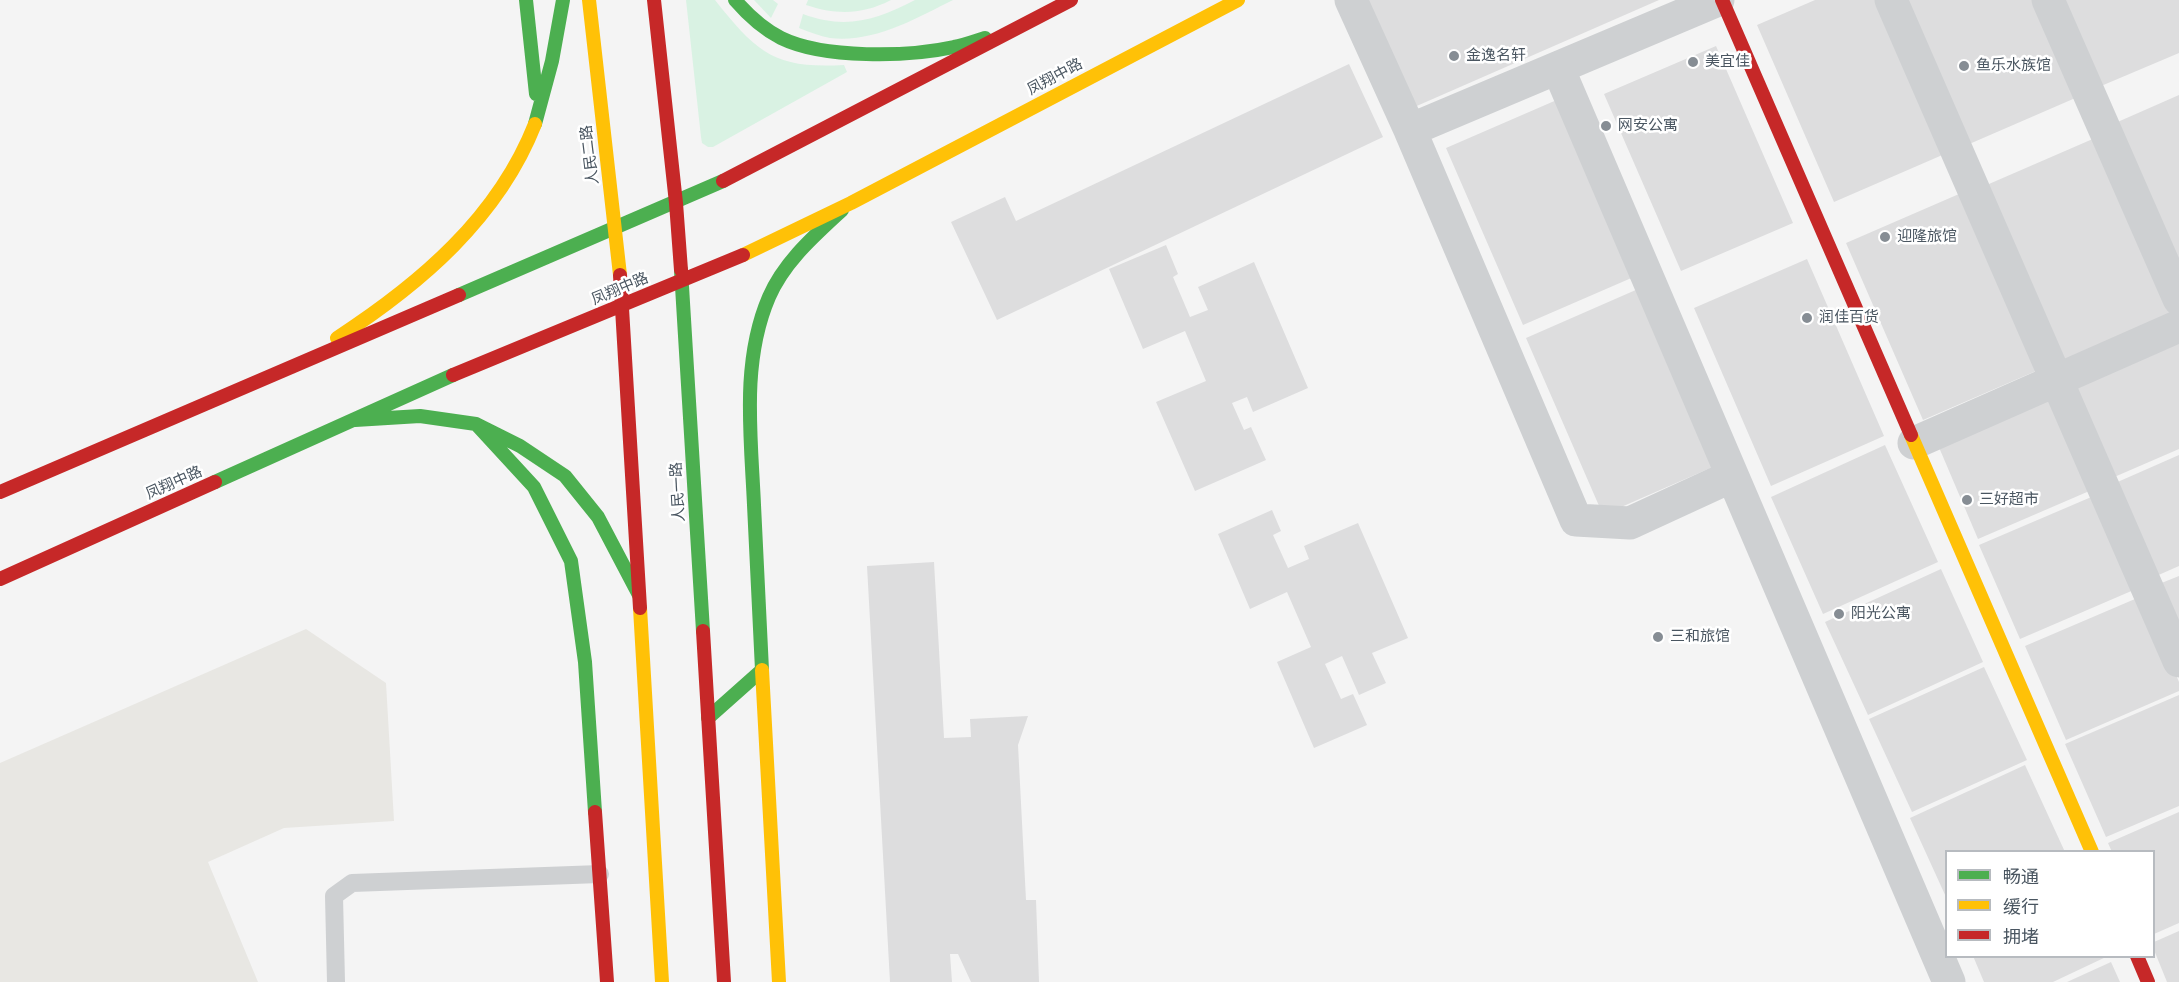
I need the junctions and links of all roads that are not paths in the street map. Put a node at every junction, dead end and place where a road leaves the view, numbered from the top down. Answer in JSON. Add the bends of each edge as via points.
{"nodes":[{"id":1,"x":526,"y":0,"type":"edge"},
{"id":2,"x":563,"y":0,"type":"edge"},
{"id":3,"x":589,"y":0,"type":"edge"},
{"id":4,"x":654,"y":0,"type":"edge"},
{"id":5,"x":735,"y":0,"type":"edge"},
{"id":6,"x":1071,"y":0,"type":"edge"},
{"id":7,"x":1238,"y":0,"type":"edge"},
{"id":8,"x":1351,"y":0,"type":"edge"},
{"id":9,"x":1720,"y":0,"type":"edge"},
{"id":10,"x":1891,"y":0,"type":"edge"},
{"id":11,"x":2048,"y":0,"type":"edge"},
{"id":12,"x":1019,"y":28,"type":"junction"},
{"id":13,"x":1558,"y":68,"type":"junction"},
{"id":14,"x":538,"y":110,"type":"junction"},
{"id":15,"x":1410,"y":130,"type":"junction"},
{"id":16,"x":676,"y":203,"type":"junction"},
{"id":17,"x":851,"y":203,"type":"junction"},
{"id":18,"x":616,"y":230,"type":"junction"},
{"id":19,"x":682,"y":281,"type":"junction"},
{"id":20,"x":2179,"y":299,"type":"edge"},
{"id":21,"x":622,"y":306,"type":"junction"},
{"id":22,"x":2179,"y":326,"type":"edge"},
{"id":23,"x":292,"y":366,"type":"junction"},
{"id":24,"x":2057,"y":380,"type":"junction"},
{"id":25,"x":353,"y":420,"type":"junction"},
{"id":26,"x":476,"y":424,"type":"junction"},
{"id":27,"x":1914,"y":443,"type":"junction"},
{"id":28,"x":1732,"y":476,"type":"junction"},
{"id":29,"x":0,"y":492,"type":"edge"},
{"id":30,"x":0,"y":579,"type":"edge"},
{"id":31,"x":639,"y":596,"type":"junction"},
{"id":32,"x":2179,"y":662,"type":"edge"},
{"id":33,"x":762,"y":670,"type":"junction"},
{"id":34,"x":708,"y":718,"type":"junction"},
{"id":35,"x":2091,"y":850,"type":"edge"},
{"id":36,"x":600,"y":874,"type":"junction"},
{"id":37,"x":2137,"y":958,"type":"edge"},
{"id":38,"x":336,"y":982,"type":"edge"},
{"id":39,"x":607,"y":982,"type":"edge"},
{"id":40,"x":662,"y":982,"type":"edge"},
{"id":41,"x":724,"y":982,"type":"edge"},
{"id":42,"x":779,"y":982,"type":"edge"},
{"id":43,"x":1949,"y":982,"type":"edge"},
{"id":44,"x":2148,"y":982,"type":"edge"}],
"edges":[{"from":1,"to":14,"type":"main road"},
{"from":2,"to":14,"type":"main road","via":[[557,42]]},
{"from":3,"to":18,"type":"main road","name":"人民二路"},
{"from":4,"to":16,"type":"main road","name":"人民一路"},
{"from":5,"to":12,"type":"main road","via":[[751,18],[782,39],[813,50],[846,53],[951,48]]},
{"from":6,"to":12,"type":"main road"},
{"from":7,"to":17,"type":"main road","name":"凤翔中路"},
{"from":8,"to":15,"type":"street"},
{"from":9,"to":13,"type":"street"},
{"from":9,"to":27,"type":"main road"},
{"from":10,"to":24,"type":"street"},
{"from":11,"to":20,"type":"street"},
{"from":12,"to":16,"type":"main road","via":[[750,169]]},
{"from":13,"to":15,"type":"street"},
{"from":13,"to":28,"type":"street"},
{"from":14,"to":23,"type":"main road","via":[[520,156],[498,195],[462,238],[365,320]]},
{"from":15,"to":28,"type":"street","via":[[1576,520],[1630,523]]},
{"from":16,"to":18,"type":"main road"},
{"from":16,"to":19,"type":"main road","name":"人民一路"},
{"from":17,"to":19,"type":"main road","name":"凤翔中路"},
{"from":17,"to":33,"type":"main road","via":[[788,265],[769,296],[758,329],[750,406]]},
{"from":18,"to":21,"type":"main road","name":"人民二路"},
{"from":18,"to":23,"type":"main road"},
{"from":19,"to":21,"type":"main road","name":"凤翔中路"},
{"from":19,"to":34,"type":"main road","name":"人民一路"},
{"from":21,"to":25,"type":"main road","name":"凤翔中路"},
{"from":21,"to":31,"type":"main road"},
{"from":22,"to":24,"type":"street"},
{"from":23,"to":29,"type":"main road"},
{"from":24,"to":27,"type":"street"},
{"from":24,"to":32,"type":"street"},
{"from":25,"to":26,"type":"main road","via":[[420,416]]},
{"from":25,"to":30,"type":"main road","name":"凤翔中路"},
{"from":26,"to":31,"type":"main road","via":[[566,476],[598,517]]},
{"from":26,"to":36,"type":"main road","via":[[534,487],[571,561],[585,662]]},
{"from":27,"to":35,"type":"main road"},
{"from":28,"to":43,"type":"street"},
{"from":31,"to":40,"type":"main road"},
{"from":33,"to":34,"type":"main road"},
{"from":33,"to":42,"type":"main road"},
{"from":34,"to":41,"type":"main road","name":"人民一路"},
{"from":36,"to":38,"type":"lane","via":[[352,883],[334,896]]},
{"from":36,"to":39,"type":"main road"},
{"from":37,"to":44,"type":"main road"}]}
